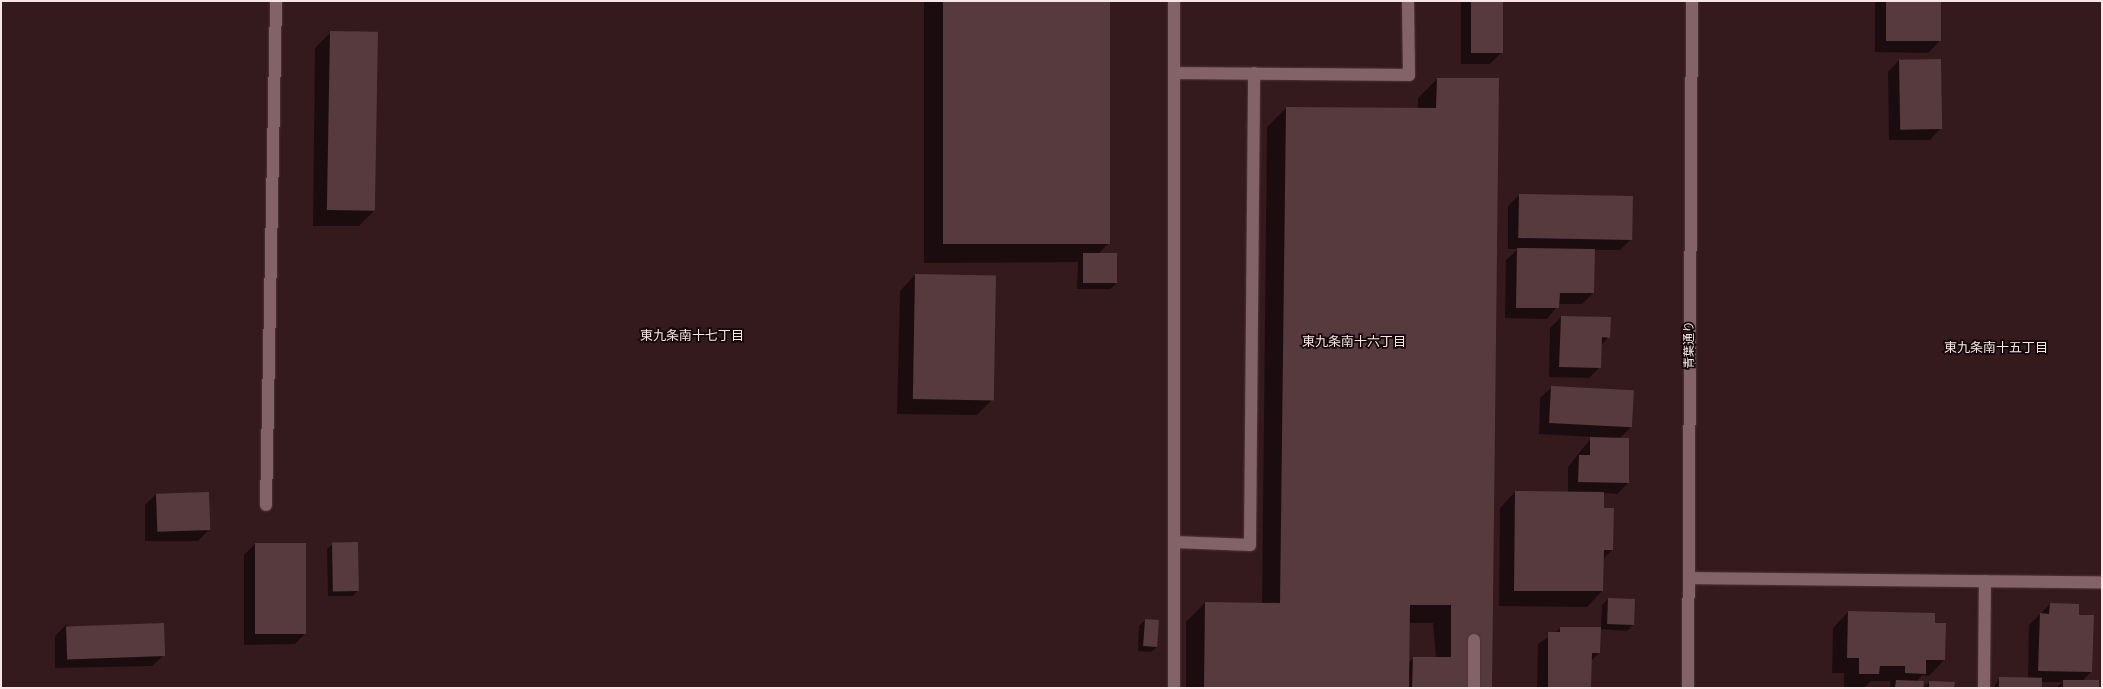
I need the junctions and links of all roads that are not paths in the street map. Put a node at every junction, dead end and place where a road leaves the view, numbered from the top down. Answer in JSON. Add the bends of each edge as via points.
{"nodes":[{"id":1,"x":276,"y":1,"type":"edge"},
{"id":2,"x":1174,"y":1,"type":"edge"},
{"id":3,"x":1408,"y":1,"type":"edge"},
{"id":4,"x":1692,"y":1,"type":"edge"},
{"id":5,"x":1174,"y":73,"type":"junction"},
{"id":6,"x":1254,"y":73,"type":"junction"},
{"id":7,"x":266,"y":505,"type":"dead end"},
{"id":8,"x":1174,"y":542,"type":"junction"},
{"id":9,"x":1689,"y":578,"type":"junction"},
{"id":10,"x":1985,"y":581,"type":"junction"},
{"id":11,"x":2102,"y":582,"type":"edge"},
{"id":12,"x":1474,"y":640,"type":"dead end"},
{"id":13,"x":1174,"y":688,"type":"edge"},
{"id":14,"x":1474,"y":688,"type":"edge"},
{"id":15,"x":1688,"y":688,"type":"edge"},
{"id":16,"x":1984,"y":688,"type":"edge"}],
"edges":[{"from":1,"to":7,"type":"street"},
{"from":2,"to":5,"type":"street"},
{"from":3,"to":6,"type":"street","via":[[1409,75]]},
{"from":4,"to":9,"type":"street","name":"青葉通り"},
{"from":5,"to":6,"type":"street"},
{"from":5,"to":8,"type":"street"},
{"from":6,"to":8,"type":"street","via":[[1250,545]]},
{"from":8,"to":13,"type":"street"},
{"from":9,"to":10,"type":"street"},
{"from":9,"to":15,"type":"street","name":"青葉通り"},
{"from":10,"to":11,"type":"street"},
{"from":10,"to":16,"type":"street"},
{"from":12,"to":14,"type":"street"}]}
